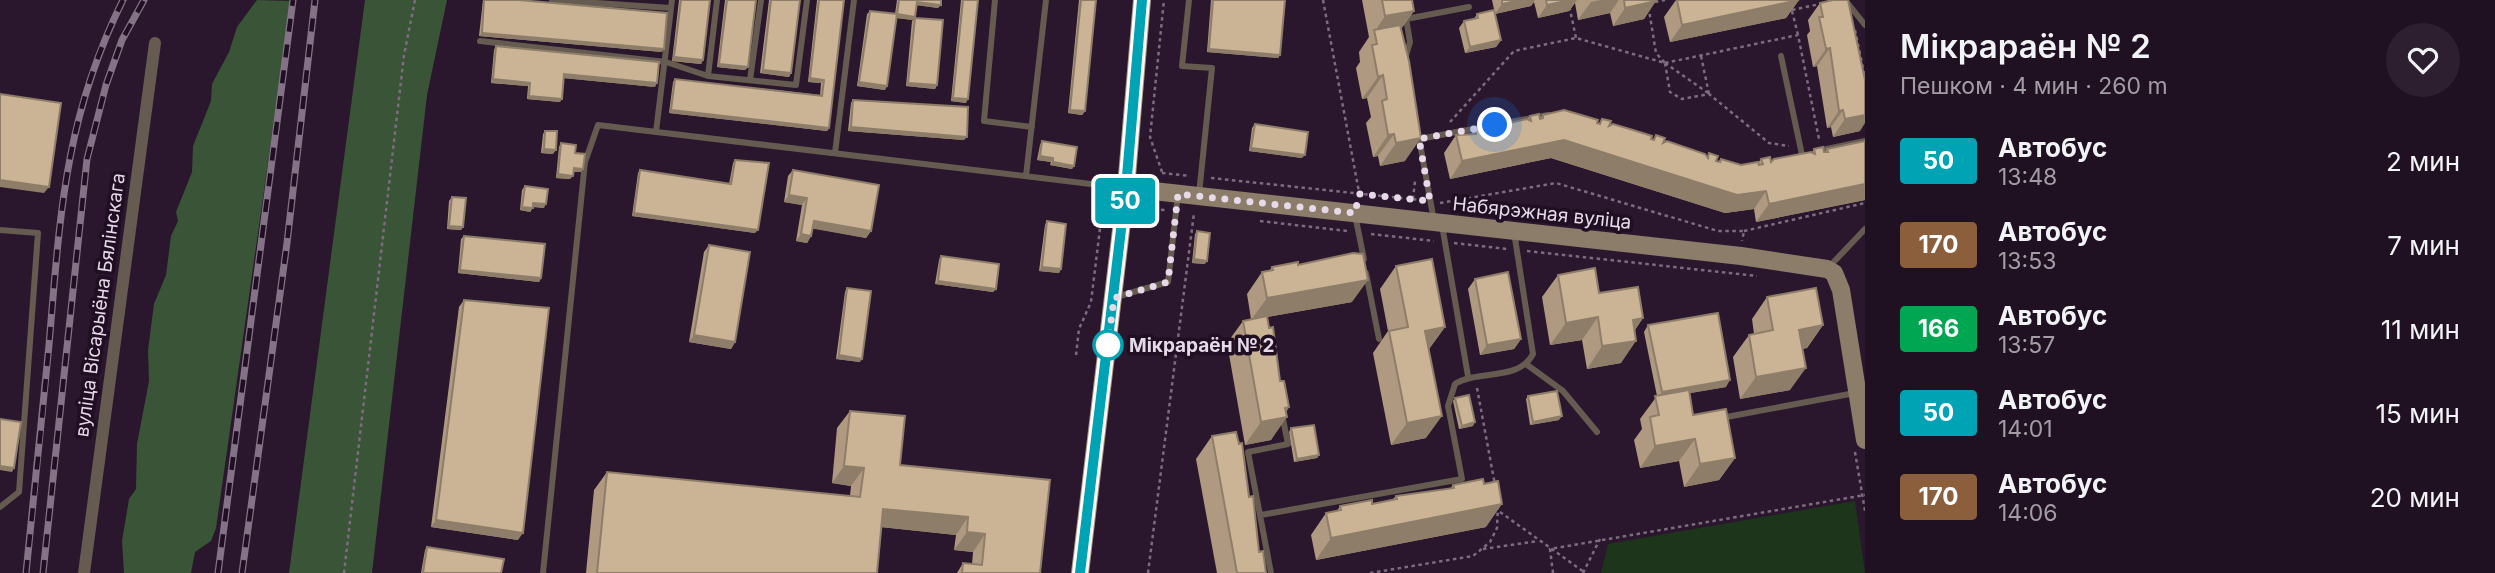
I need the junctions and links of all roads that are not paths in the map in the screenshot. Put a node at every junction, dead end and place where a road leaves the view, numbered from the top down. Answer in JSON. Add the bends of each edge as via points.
{"nodes":[{"id":1,"x":552,"y":0,"type":"edge"},
{"id":2,"x":671,"y":0,"type":"edge"},
{"id":3,"x":717,"y":0,"type":"edge"},
{"id":4,"x":761,"y":0,"type":"edge"},
{"id":5,"x":807,"y":0,"type":"edge"},
{"id":6,"x":853,"y":0,"type":"edge"},
{"id":7,"x":995,"y":0,"type":"edge"},
{"id":8,"x":1046,"y":0,"type":"edge"},
{"id":9,"x":1142,"y":0,"type":"edge"},
{"id":10,"x":1189,"y":0,"type":"edge"},
{"id":11,"x":1402,"y":0,"type":"edge"},
{"id":12,"x":1845,"y":0,"type":"edge"},
{"id":13,"x":1469,"y":7,"type":"dead end"},
{"id":14,"x":671,"y":8,"type":"junction"},
{"id":15,"x":1406,"y":19,"type":"junction"},
{"id":16,"x":1865,"y":25,"type":"edge"},
{"id":17,"x":480,"y":41,"type":"dead end"},
{"id":18,"x":155,"y":43,"type":"dead end"},
{"id":19,"x":1781,"y":56,"type":"dead end"},
{"id":20,"x":666,"y":62,"type":"junction"},
{"id":21,"x":1407,"y":69,"type":"edge"},
{"id":22,"x":708,"y":76,"type":"junction"},
{"id":23,"x":750,"y":80,"type":"junction"},
{"id":24,"x":1562,"y":119,"type":"edge"},
{"id":25,"x":1032,"y":127,"type":"junction"},
{"id":26,"x":1417,"y":129,"type":"edge"},
{"id":27,"x":656,"y":132,"type":"junction"},
{"id":28,"x":1419,"y":139,"type":"junction"},
{"id":29,"x":1865,"y":141,"type":"edge"},
{"id":30,"x":835,"y":153,"type":"junction"},
{"id":31,"x":1802,"y":155,"type":"junction"},
{"id":32,"x":1789,"y":158,"type":"edge"},
{"id":33,"x":1026,"y":176,"type":"junction"},
{"id":34,"x":1126,"y":188,"type":"junction"},
{"id":35,"x":1178,"y":194,"type":"junction"},
{"id":36,"x":1199,"y":196,"type":"junction"},
{"id":37,"x":1355,"y":213,"type":"junction"},
{"id":38,"x":1438,"y":223,"type":"junction"},
{"id":39,"x":1865,"y":229,"type":"edge"},
{"id":40,"x":0,"y":230,"type":"edge"},
{"id":41,"x":1516,"y":241,"type":"junction"},
{"id":42,"x":1827,"y":269,"type":"junction"},
{"id":43,"x":1114,"y":298,"type":"junction"},
{"id":44,"x":1379,"y":339,"type":"dead end"},
{"id":45,"x":1526,"y":364,"type":"junction"},
{"id":46,"x":1471,"y":376,"type":"junction"},
{"id":47,"x":1861,"y":403,"type":"edge"},
{"id":48,"x":1281,"y":407,"type":"edge"},
{"id":49,"x":1716,"y":419,"type":"edge"},
{"id":50,"x":1597,"y":432,"type":"dead end"},
{"id":51,"x":1859,"y":442,"type":"edge"},
{"id":52,"x":0,"y":508,"type":"edge"},
{"id":53,"x":1261,"y":515,"type":"junction"},
{"id":54,"x":84,"y":573,"type":"edge"},
{"id":55,"x":544,"y":573,"type":"edge"},
{"id":56,"x":1080,"y":573,"type":"edge"},
{"id":57,"x":1271,"y":573,"type":"edge"}],
"edges":[{"from":1,"to":14,"type":"lane"},
{"from":2,"to":14,"type":"lane"},
{"from":3,"to":22,"type":"lane"},
{"from":4,"to":23,"type":"lane"},
{"from":5,"to":23,"type":"lane","via":[[796,85]]},
{"from":6,"to":30,"type":"lane"},
{"from":7,"to":25,"type":"lane","via":[[984,121]]},
{"from":8,"to":25,"type":"lane"},
{"from":9,"to":34,"type":"main road"},
{"from":10,"to":36,"type":"lane","via":[[1182,65],[1212,68]]},
{"from":11,"to":15,"type":"lane"},
{"from":12,"to":16,"type":"lane"},
{"from":13,"to":15,"type":"lane"},
{"from":14,"to":20,"type":"lane"},
{"from":15,"to":21,"type":"lane","via":[[1410,42]]},
{"from":17,"to":20,"type":"lane"},
{"from":18,"to":54,"type":"street","name":"вуліца Вісарыёна Бялінскага"},
{"from":19,"to":31,"type":"lane"},
{"from":20,"to":22,"type":"lane"},
{"from":20,"to":27,"type":"lane"},
{"from":22,"to":23,"type":"lane"},
{"from":24,"to":28,"type":"lane","via":[[1549,115]]},
{"from":25,"to":33,"type":"lane"},
{"from":26,"to":28,"type":"lane"},
{"from":27,"to":30,"type":"lane"},
{"from":27,"to":55,"type":"lane","via":[[598,125],[585,162]]},
{"from":28,"to":38,"type":"lane"},
{"from":29,"to":31,"type":"lane"},
{"from":30,"to":33,"type":"lane"},
{"from":31,"to":32,"type":"lane"},
{"from":33,"to":34,"type":"lane"},
{"from":34,"to":35,"type":"main road","name":"Набярэжная вуліца"},
{"from":34,"to":43,"type":"main road"},
{"from":35,"to":36,"type":"main road","name":"Набярэжная вуліца"},
{"from":35,"to":43,"type":"lane","via":[[1168,282]]},
{"from":36,"to":37,"type":"main road","name":"Набярэжная вуліца"},
{"from":37,"to":38,"type":"main road","name":"Набярэжная вуліца"},
{"from":37,"to":44,"type":"lane"},
{"from":38,"to":41,"type":"main road","name":"Набярэжная вуліца"},
{"from":38,"to":46,"type":"lane","via":[[1448,242]]},
{"from":39,"to":42,"type":"lane"},
{"from":40,"to":52,"type":"lane","via":[[38,233],[19,492]]},
{"from":41,"to":42,"type":"main road","name":"Набярэжная вуліца","via":[[1741,256]]},
{"from":41,"to":45,"type":"lane","via":[[1533,354]]},
{"from":42,"to":47,"type":"main road","via":[[1834,273],[1841,290]]},
{"from":43,"to":56,"type":"main road"},
{"from":45,"to":46,"type":"lane","via":[[1514,371]]},
{"from":45,"to":50,"type":"lane","via":[[1563,391]]},
{"from":46,"to":53,"type":"lane","via":[[1455,384],[1448,406],[1462,479]]},
{"from":47,"to":49,"type":"lane"},
{"from":47,"to":51,"type":"main road"},
{"from":48,"to":53,"type":"lane","via":[[1288,444],[1248,452]]},
{"from":53,"to":57,"type":"lane"}]}
